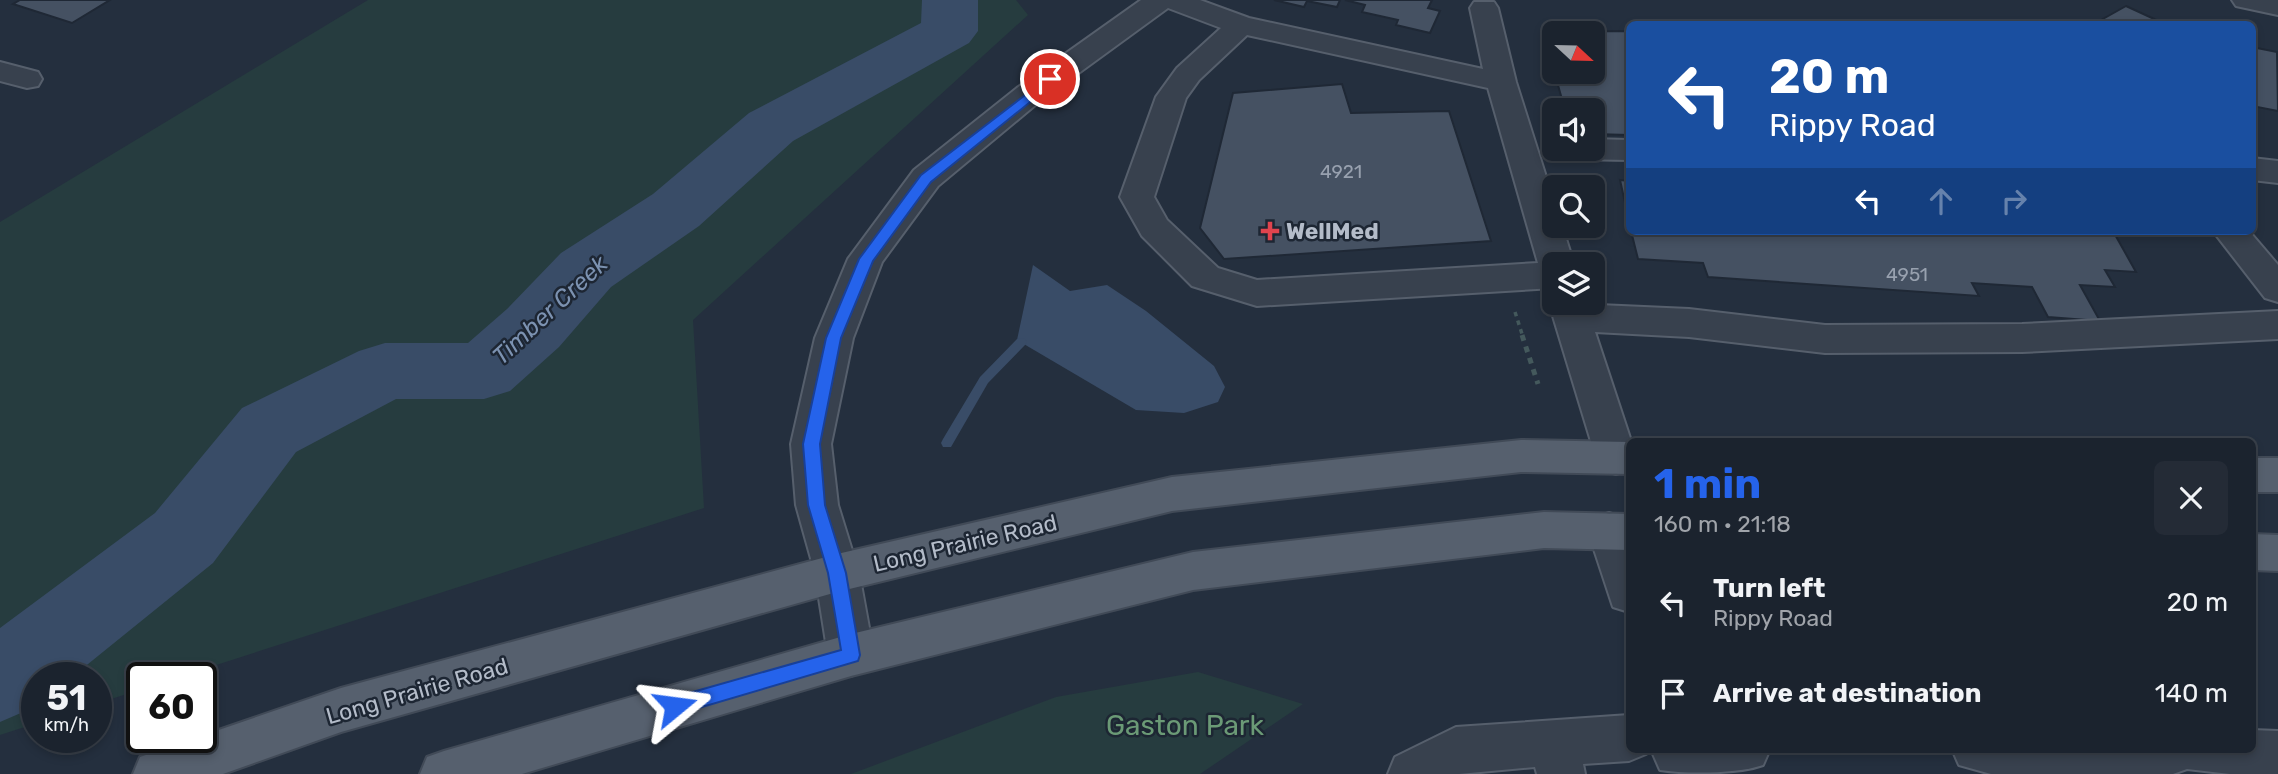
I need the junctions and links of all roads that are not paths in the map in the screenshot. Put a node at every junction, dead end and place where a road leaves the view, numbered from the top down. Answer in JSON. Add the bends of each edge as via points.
{"nodes":[{"id":1,"x":1160,"y":0,"type":"edge"},
{"id":2,"x":1174,"y":0,"type":"edge"},
{"id":3,"x":2246,"y":0,"type":"edge"},
{"id":4,"x":2278,"y":6,"type":"edge"},
{"id":5,"x":1484,"y":8,"type":"dead end"},
{"id":6,"x":1241,"y":25,"type":"junction"},
{"id":7,"x":1501,"y":82,"type":"junction"},
{"id":8,"x":1521,"y":148,"type":"junction"},
{"id":9,"x":1542,"y":148,"type":"edge"},
{"id":10,"x":1605,"y":150,"type":"edge"},
{"id":11,"x":1626,"y":150,"type":"edge"},
{"id":12,"x":2256,"y":169,"type":"edge"},
{"id":13,"x":2278,"y":172,"type":"edge"},
{"id":14,"x":2233,"y":235,"type":"edge"},
{"id":15,"x":1552,"y":252,"type":"edge"},
{"id":16,"x":1542,"y":276,"type":"edge"},
{"id":17,"x":2278,"y":289,"type":"edge"},
{"id":18,"x":1605,"y":314,"type":"edge"},
{"id":19,"x":1572,"y":315,"type":"edge"},
{"id":20,"x":2278,"y":325,"type":"edge"},
{"id":21,"x":1623,"y":458,"type":"edge"},
{"id":22,"x":2256,"y":475,"type":"edge"},
{"id":23,"x":2278,"y":475,"type":"edge"},
{"id":24,"x":1619,"y":532,"type":"edge"},
{"id":25,"x":2256,"y":552,"type":"edge"},
{"id":26,"x":2278,"y":553,"type":"edge"},
{"id":27,"x":837,"y":573,"type":"junction"},
{"id":28,"x":1626,"y":575,"type":"edge"},
{"id":29,"x":851,"y":655,"type":"junction"},
{"id":30,"x":1626,"y":739,"type":"edge"},
{"id":31,"x":1719,"y":753,"type":"edge"},
{"id":32,"x":2005,"y":753,"type":"edge"},
{"id":33,"x":2170,"y":753,"type":"edge"},
{"id":34,"x":2256,"y":753,"type":"edge"},
{"id":35,"x":2278,"y":754,"type":"edge"},
{"id":36,"x":1557,"y":759,"type":"edge"},
{"id":37,"x":1679,"y":759,"type":"edge"},
{"id":38,"x":157,"y":774,"type":"edge"},
{"id":39,"x":444,"y":774,"type":"edge"},
{"id":40,"x":1412,"y":774,"type":"edge"}],
"edges":[{"from":1,"to":27,"type":"street","via":[[1028,95],[926,178],[866,259],[834,338],[811,444],[817,505]]},
{"from":2,"to":6,"type":"street"},
{"from":3,"to":4,"type":"street"},
{"from":5,"to":7,"type":"street"},
{"from":6,"to":7,"type":"street"},
{"from":6,"to":16,"type":"street","via":[[1188,74],[1171,97],[1137,197],[1154,228],[1205,277],[1257,293]]},
{"from":7,"to":8,"type":"street"},
{"from":8,"to":9,"type":"street"},
{"from":8,"to":15,"type":"street"},
{"from":10,"to":11,"type":"street"},
{"from":12,"to":13,"type":"street"},
{"from":14,"to":17,"type":"street"},
{"from":18,"to":20,"type":"street","via":[[1825,339],[2035,338]]},
{"from":19,"to":21,"type":"street"},
{"from":21,"to":27,"type":"main road","name":"Long Prairie Road","via":[[1521,456],[1172,494]]},
{"from":22,"to":23,"type":"main road"},
{"from":24,"to":28,"type":"street"},
{"from":24,"to":29,"type":"main road","via":[[1544,530],[1192,571]]},
{"from":25,"to":26,"type":"main road"},
{"from":27,"to":29,"type":"street"},
{"from":27,"to":38,"type":"main road","name":"Long Prairie Road","via":[[341,710]]},
{"from":29,"to":39,"type":"main road"},
{"from":30,"to":36,"type":"street"},
{"from":31,"to":37,"type":"street"},
{"from":32,"to":33,"type":"street","via":[[2091,765],[2153,760]]},
{"from":34,"to":35,"type":"street"},
{"from":36,"to":40,"type":"street","via":[[1456,750]]}]}
